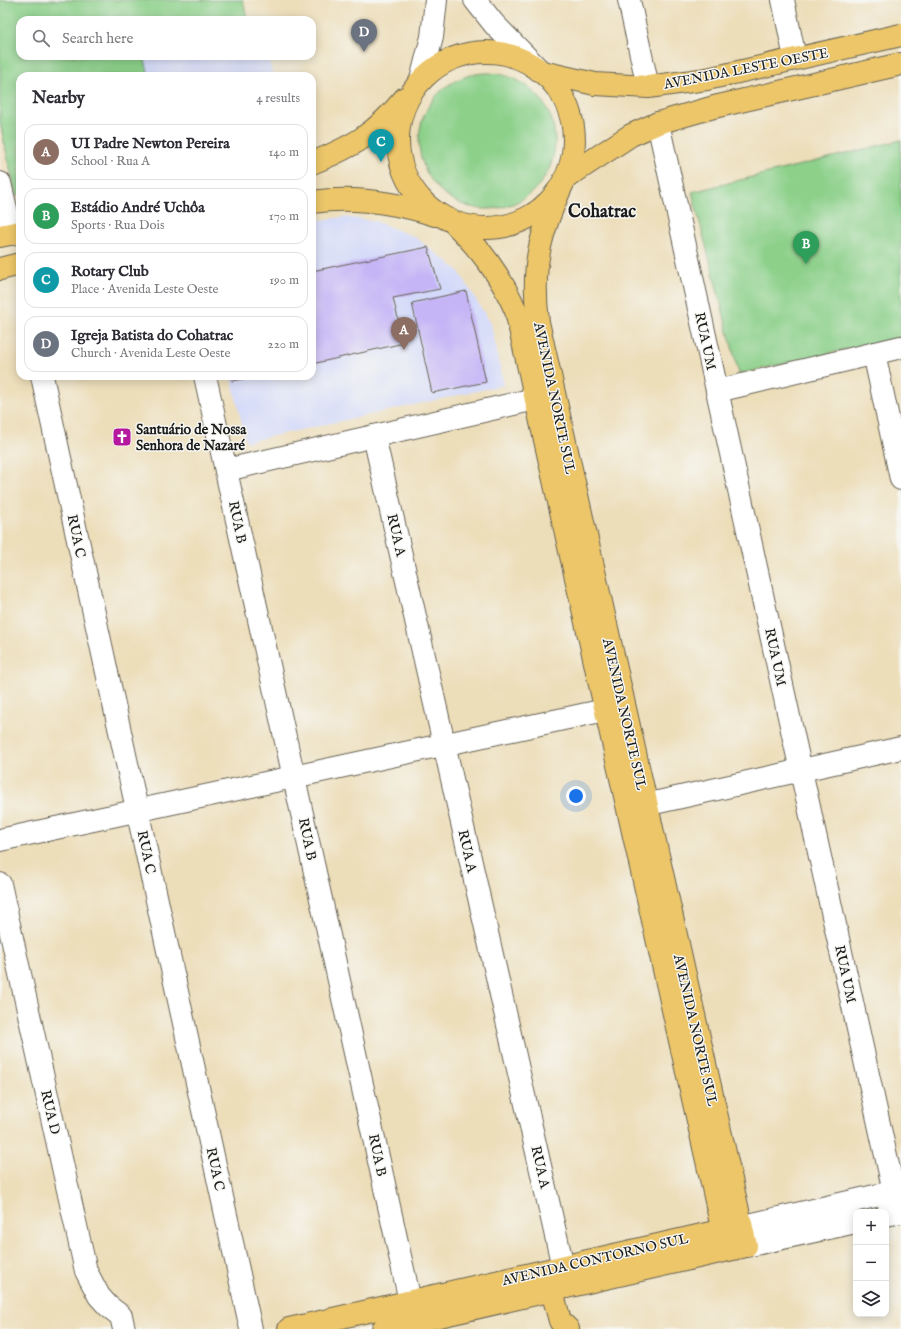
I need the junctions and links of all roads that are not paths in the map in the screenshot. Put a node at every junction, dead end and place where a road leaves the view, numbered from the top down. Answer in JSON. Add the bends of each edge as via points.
{"nodes":[{"id":1,"x":436,"y":0,"type":"edge"},
{"id":2,"x":475,"y":0,"type":"edge"},
{"id":3,"x":629,"y":0,"type":"edge"},
{"id":4,"x":783,"y":0,"type":"edge"},
{"id":5,"x":901,"y":35,"type":"edge"},
{"id":6,"x":796,"y":58,"type":"junction"},
{"id":7,"x":901,"y":64,"type":"edge"},
{"id":8,"x":541,"y":71,"type":"junction"},
{"id":9,"x":419,"y":83,"type":"junction"},
{"id":10,"x":648,"y":87,"type":"junction"},
{"id":11,"x":658,"y":123,"type":"junction"},
{"id":12,"x":316,"y":161,"type":"edge"},
{"id":13,"x":565,"y":180,"type":"junction"},
{"id":14,"x":0,"y":183,"type":"edge"},
{"id":15,"x":316,"y":202,"type":"edge"},
{"id":16,"x":451,"y":221,"type":"junction"},
{"id":17,"x":11,"y":234,"type":"edge"},
{"id":18,"x":901,"y":347,"type":"edge"},
{"id":19,"x":874,"y":353,"type":"junction"},
{"id":20,"x":43,"y":380,"type":"edge"},
{"id":21,"x":206,"y":380,"type":"edge"},
{"id":22,"x":717,"y":391,"type":"junction"},
{"id":23,"x":535,"y":399,"type":"junction"},
{"id":24,"x":374,"y":436,"type":"junction"},
{"id":25,"x":226,"y":470,"type":"junction"},
{"id":26,"x":901,"y":479,"type":"edge"},
{"id":27,"x":605,"y":710,"type":"junction"},
{"id":28,"x":444,"y":744,"type":"junction"},
{"id":29,"x":901,"y":748,"type":"edge"},
{"id":30,"x":801,"y":771,"type":"junction"},
{"id":31,"x":294,"y":777,"type":"junction"},
{"id":32,"x":645,"y":805,"type":"junction"},
{"id":33,"x":138,"y":811,"type":"junction"},
{"id":34,"x":0,"y":840,"type":"edge"},
{"id":35,"x":0,"y":884,"type":"edge"},
{"id":36,"x":898,"y":1191,"type":"edge"},
{"id":37,"x":901,"y":1212,"type":"edge"},
{"id":38,"x":889,"y":1214,"type":"edge"},
{"id":39,"x":853,"y":1222,"type":"edge"},
{"id":40,"x":734,"y":1238,"type":"junction"},
{"id":41,"x":554,"y":1276,"type":"junction"},
{"id":42,"x":410,"y":1301,"type":"junction"},
{"id":43,"x":124,"y":1329,"type":"edge"},
{"id":44,"x":251,"y":1329,"type":"edge"},
{"id":45,"x":289,"y":1329,"type":"edge"},
{"id":46,"x":383,"y":1329,"type":"edge"},
{"id":47,"x":568,"y":1329,"type":"edge"}],
"edges":[{"from":1,"to":9,"type":"street","via":[[432,37]]},
{"from":2,"to":8,"type":"street","via":[[494,24]]},
{"from":3,"to":10,"type":"street"},
{"from":4,"to":6,"type":"street"},
{"from":5,"to":6,"type":"main road","name":"AVENIDA LESTE OESTE"},
{"from":6,"to":10,"type":"main road","name":"AVENIDA LESTE OESTE","via":[[707,79]]},
{"from":7,"to":11,"type":"main road","name":"AVENIDA LESTE OESTE","via":[[714,107]]},
{"from":8,"to":9,"type":"main road","via":[[520,58],[505,54],[474,53],[449,60]]},
{"from":8,"to":10,"type":"main road","name":"AVENIDA LESTE OESTE","via":[[595,84]]},
{"from":8,"to":13,"type":"main road","via":[[558,88],[573,121],[574,149]]},
{"from":9,"to":12,"type":"main road","via":[[374,131],[354,145]]},
{"from":9,"to":16,"type":"main road","via":[[403,108],[398,133],[399,159],[406,179],[419,198]]},
{"from":11,"to":13,"type":"main road","name":"AVENIDA LESTE OESTE","via":[[631,135]]},
{"from":11,"to":22,"type":"street","name":"RUA UM"},
{"from":13,"to":16,"type":"main road","via":[[552,199],[538,212],[521,221],[503,226],[477,228]]},
{"from":13,"to":32,"type":"main road","name":"AVENIDA NORTE SUL","via":[[548,218],[539,250],[535,291],[538,322]]},
{"from":14,"to":17,"type":"street"},
{"from":15,"to":16,"type":"main road","via":[[373,200],[413,208]]},
{"from":16,"to":23,"type":"main road","name":"AVENIDA NORTE SUL","via":[[475,244],[506,288],[516,311]]},
{"from":18,"to":19,"type":"street"},
{"from":19,"to":22,"type":"street"},
{"from":19,"to":26,"type":"street"},
{"from":20,"to":33,"type":"street","name":"RUA C"},
{"from":21,"to":25,"type":"street","name":"RUA B"},
{"from":22,"to":30,"type":"street","name":"RUA UM"},
{"from":23,"to":24,"type":"street"},
{"from":23,"to":27,"type":"main road","name":"AVENIDA NORTE SUL"},
{"from":24,"to":25,"type":"street"},
{"from":24,"to":28,"type":"street","name":"RUA A"},
{"from":25,"to":31,"type":"street","name":"RUA B"},
{"from":27,"to":28,"type":"street"},
{"from":27,"to":40,"type":"main road","name":"AVENIDA NORTE SUL"},
{"from":28,"to":31,"type":"street"},
{"from":28,"to":41,"type":"street","name":"RUA A"},
{"from":29,"to":30,"type":"street"},
{"from":30,"to":32,"type":"street"},
{"from":30,"to":36,"type":"street","name":"RUA UM"},
{"from":31,"to":33,"type":"street"},
{"from":31,"to":42,"type":"street","name":"RUA B"},
{"from":32,"to":40,"type":"main road","name":"AVENIDA NORTE SUL"},
{"from":33,"to":34,"type":"street"},
{"from":33,"to":44,"type":"street","name":"RUA C"},
{"from":35,"to":43,"type":"street","name":"RUA D","via":[[86,1271],[99,1296],[121,1316]]},
{"from":36,"to":40,"type":"street","name":"AVENIDA CONTORNO SUL"},
{"from":37,"to":38,"type":"street"},
{"from":39,"to":40,"type":"street","name":"AVENIDA CONTORNO SUL"},
{"from":40,"to":41,"type":"main road","name":"AVENIDA CONTORNO SUL"},
{"from":41,"to":42,"type":"main road","name":"AVENIDA CONTORNO SUL"},
{"from":41,"to":46,"type":"main road","name":"AVENIDA CONTORNO SUL"},
{"from":41,"to":47,"type":"main road","via":[[560,1321]]},
{"from":42,"to":45,"type":"main road","name":"AVENIDA CONTORNO SUL"}]}
